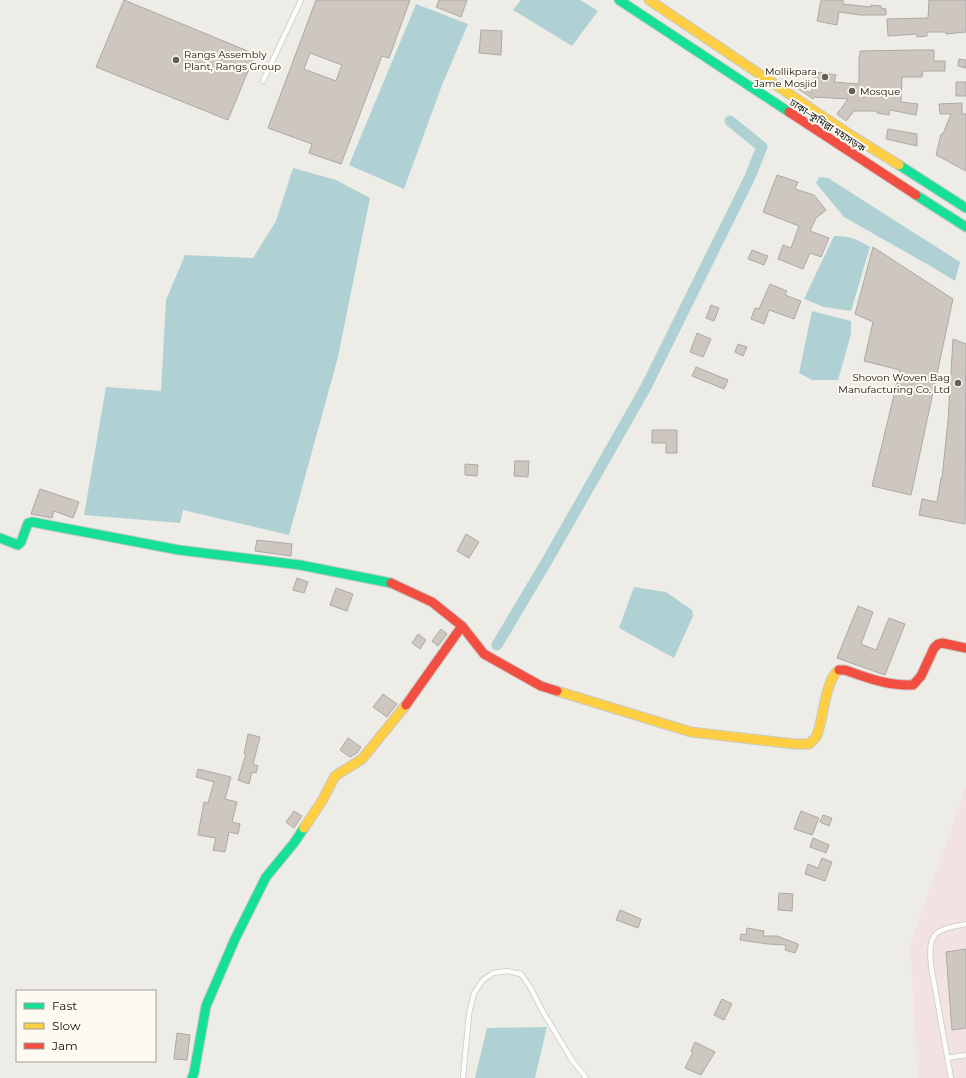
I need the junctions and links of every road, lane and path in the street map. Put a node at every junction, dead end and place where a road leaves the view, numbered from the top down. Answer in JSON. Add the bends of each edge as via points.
{"nodes":[{"id":1,"x":301,"y":0,"type":"edge"},
{"id":2,"x":619,"y":0,"type":"edge"},
{"id":3,"x":649,"y":0,"type":"edge"},
{"id":4,"x":263,"y":81,"type":"dead end"},
{"id":5,"x":966,"y":208,"type":"edge"},
{"id":6,"x":966,"y":227,"type":"edge"},
{"id":7,"x":0,"y":538,"type":"edge"},
{"id":8,"x":462,"y":626,"type":"junction"},
{"id":9,"x":966,"y":648,"type":"edge"},
{"id":10,"x":966,"y":924,"type":"edge"},
{"id":11,"x":966,"y":1055,"type":"edge"},
{"id":12,"x":947,"y":1058,"type":"junction"},
{"id":13,"x":192,"y":1078,"type":"edge"},
{"id":14,"x":462,"y":1078,"type":"edge"},
{"id":15,"x":586,"y":1078,"type":"edge"},
{"id":16,"x":951,"y":1078,"type":"edge"}],
"edges":[{"from":1,"to":4,"type":"lane"},
{"from":2,"to":6,"type":"main road","name":"ঢাকা–কুমিল্লা মহাসড়ক"},
{"from":3,"to":5,"type":"main road","name":"ঢাকা–কুমিল্লা মহাসড়ক","via":[[849,134]]},
{"from":7,"to":8,"type":"main road","via":[[18,545],[28,523],[32,522],[179,550],[300,565],[394,584],[432,602]]},
{"from":8,"to":9,"type":"main road","via":[[484,654],[541,686],[691,732],[794,744],[809,744],[817,736],[830,683],[838,670],[883,682],[913,685],[921,676],[938,644]]},
{"from":8,"to":13,"type":"main road","via":[[401,712],[362,759],[335,776],[294,843],[266,877],[206,1006]]},
{"from":10,"to":12,"type":"lane","via":[[943,929],[933,936],[930,949]]},
{"from":11,"to":12,"type":"lane"},
{"from":12,"to":16,"type":"lane"},
{"from":14,"to":15,"type":"lane","via":[[469,1014],[474,993],[483,980],[493,973],[507,971],[521,974],[572,1060]]}]}
